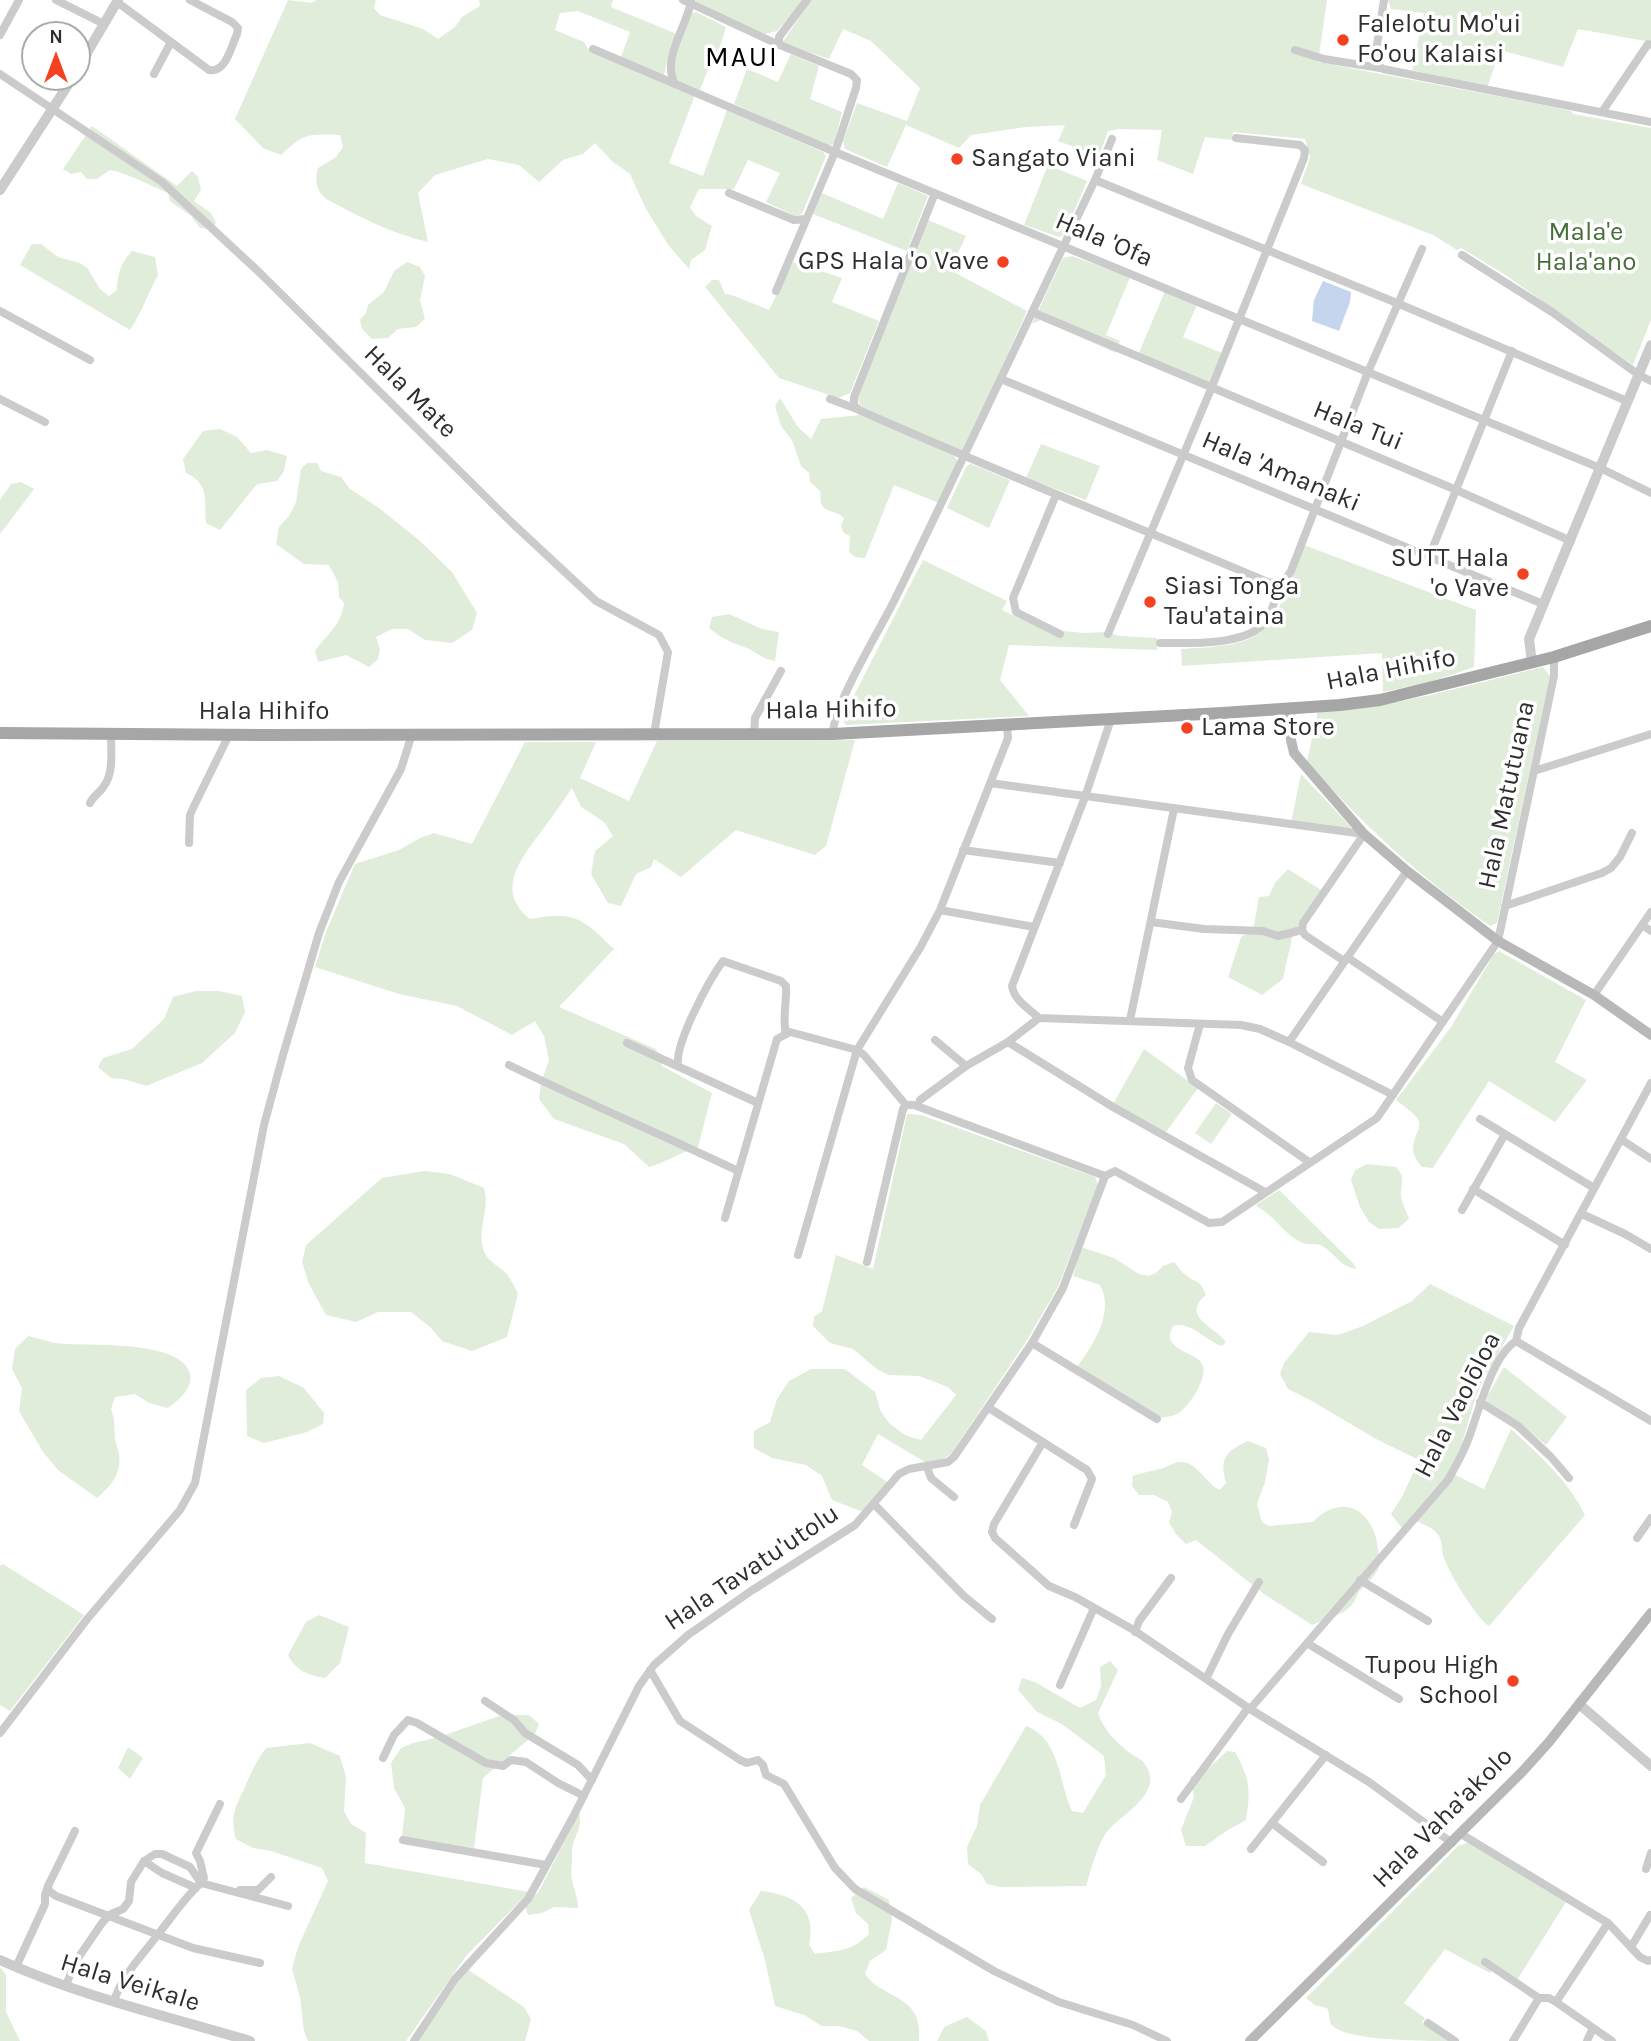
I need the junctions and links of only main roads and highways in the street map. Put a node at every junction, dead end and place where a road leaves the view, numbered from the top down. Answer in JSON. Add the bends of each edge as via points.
{"nodes":[{"id":1,"x":1651,"y":626,"type":"edge"},
{"id":2,"x":1290,"y":709,"type":"junction"},
{"id":3,"x":0,"y":733,"type":"edge"},
{"id":4,"x":1651,"y":1035,"type":"edge"},
{"id":5,"x":1651,"y":1613,"type":"edge"},
{"id":6,"x":1261,"y":2037,"type":"edge"},
{"id":7,"x":1250,"y":2041,"type":"edge"}],
"edges":[{"from":1,"to":2,"type":"main road","name":"Hala Hihifo","via":[[1554,657],[1380,700]]},
{"from":2,"to":3,"type":"main road","name":"Hala Hihifo","via":[[833,734]]},
{"from":2,"to":4,"type":"main road","via":[[1294,753],[1364,834],[1498,941],[1594,995]]},
{"from":5,"to":6,"type":"main road","name":"Hala Vaha'akolo","via":[[1522,1772]]},
{"from":6,"to":7,"type":"main road","name":"Hala Vaha'akolo"}]}
